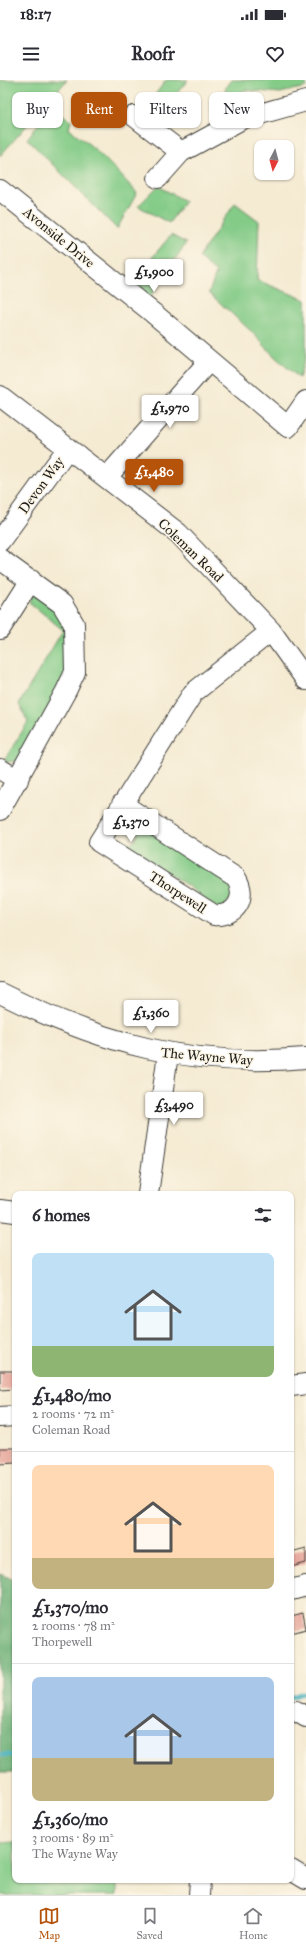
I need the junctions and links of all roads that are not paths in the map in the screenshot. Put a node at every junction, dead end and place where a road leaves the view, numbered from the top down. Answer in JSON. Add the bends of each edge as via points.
{"nodes":[{"id":1,"x":306,"y":101,"type":"edge"},
{"id":2,"x":134,"y":116,"type":"dead end"},
{"id":3,"x":181,"y":152,"type":"junction"},
{"id":4,"x":158,"y":178,"type":"dead end"},
{"id":5,"x":0,"y":190,"type":"edge"},
{"id":6,"x":209,"y":361,"type":"junction"},
{"id":7,"x":0,"y":396,"type":"edge"},
{"id":8,"x":306,"y":401,"type":"edge"},
{"id":9,"x":68,"y":448,"type":"junction"},
{"id":10,"x":107,"y":477,"type":"junction"},
{"id":11,"x":0,"y":541,"type":"edge"},
{"id":12,"x":0,"y":559,"type":"edge"},
{"id":13,"x":31,"y":580,"type":"junction"},
{"id":14,"x":0,"y":629,"type":"edge"},
{"id":15,"x":271,"y":631,"type":"junction"},
{"id":16,"x":306,"y":659,"type":"edge"},
{"id":17,"x":306,"y":680,"type":"edge"},
{"id":18,"x":0,"y":769,"type":"edge"},
{"id":19,"x":18,"y":780,"type":"junction"},
{"id":20,"x":122,"y":804,"type":"junction"},
{"id":21,"x":0,"y":810,"type":"edge"},
{"id":22,"x":0,"y":993,"type":"edge"},
{"id":23,"x":168,"y":1054,"type":"junction"},
{"id":24,"x":306,"y":1058,"type":"edge"},
{"id":25,"x":148,"y":1191,"type":"edge"},
{"id":26,"x":0,"y":1210,"type":"edge"},
{"id":27,"x":12,"y":1212,"type":"edge"},
{"id":28,"x":306,"y":1384,"type":"edge"},
{"id":29,"x":294,"y":1386,"type":"edge"},
{"id":30,"x":12,"y":1416,"type":"edge"},
{"id":31,"x":0,"y":1417,"type":"edge"},
{"id":32,"x":306,"y":1586,"type":"edge"},
{"id":33,"x":294,"y":1589,"type":"edge"},
{"id":34,"x":294,"y":1872,"type":"edge"},
{"id":35,"x":306,"y":1879,"type":"edge"},
{"id":36,"x":200,"y":1883,"type":"edge"},
{"id":37,"x":199,"y":1895,"type":"edge"}],
"edges":[{"from":1,"to":3,"type":"street","via":[[242,119]]},
{"from":2,"to":3,"type":"street"},
{"from":3,"to":4,"type":"street"},
{"from":5,"to":6,"type":"street","name":"Avonside Drive"},
{"from":6,"to":8,"type":"street","name":"Avonside Drive","via":[[288,426]]},
{"from":6,"to":10,"type":"street"},
{"from":7,"to":9,"type":"street","name":"Coleman Road"},
{"from":9,"to":10,"type":"street","name":"Coleman Road"},
{"from":9,"to":11,"type":"street","name":"Devon Way"},
{"from":10,"to":15,"type":"street","name":"Coleman Road","via":[[178,533]]},
{"from":12,"to":13,"type":"street"},
{"from":13,"to":14,"type":"street"},
{"from":13,"to":19,"type":"street","via":[[62,604],[74,624],[75,672]]},
{"from":15,"to":16,"type":"street"},
{"from":15,"to":17,"type":"street","name":"Coleman Road"},
{"from":15,"to":20,"type":"street","name":"Thorpewell","via":[[193,693]]},
{"from":18,"to":19,"type":"street"},
{"from":19,"to":21,"type":"street"},
{"from":20,"to":20,"type":"street","name":"Thorpewell","via":[[236,878],[241,890],[236,908],[226,915],[214,915],[99,842]]},
{"from":22,"to":23,"type":"street","name":"The Wayne Way","via":[[88,1032]]},
{"from":23,"to":24,"type":"street","name":"The Wayne Way","via":[[254,1061]]},
{"from":23,"to":25,"type":"street"},
{"from":26,"to":27,"type":"street"},
{"from":28,"to":29,"type":"street"},
{"from":30,"to":31,"type":"street"},
{"from":32,"to":33,"type":"street"},
{"from":34,"to":35,"type":"street"},
{"from":36,"to":37,"type":"street"}]}
